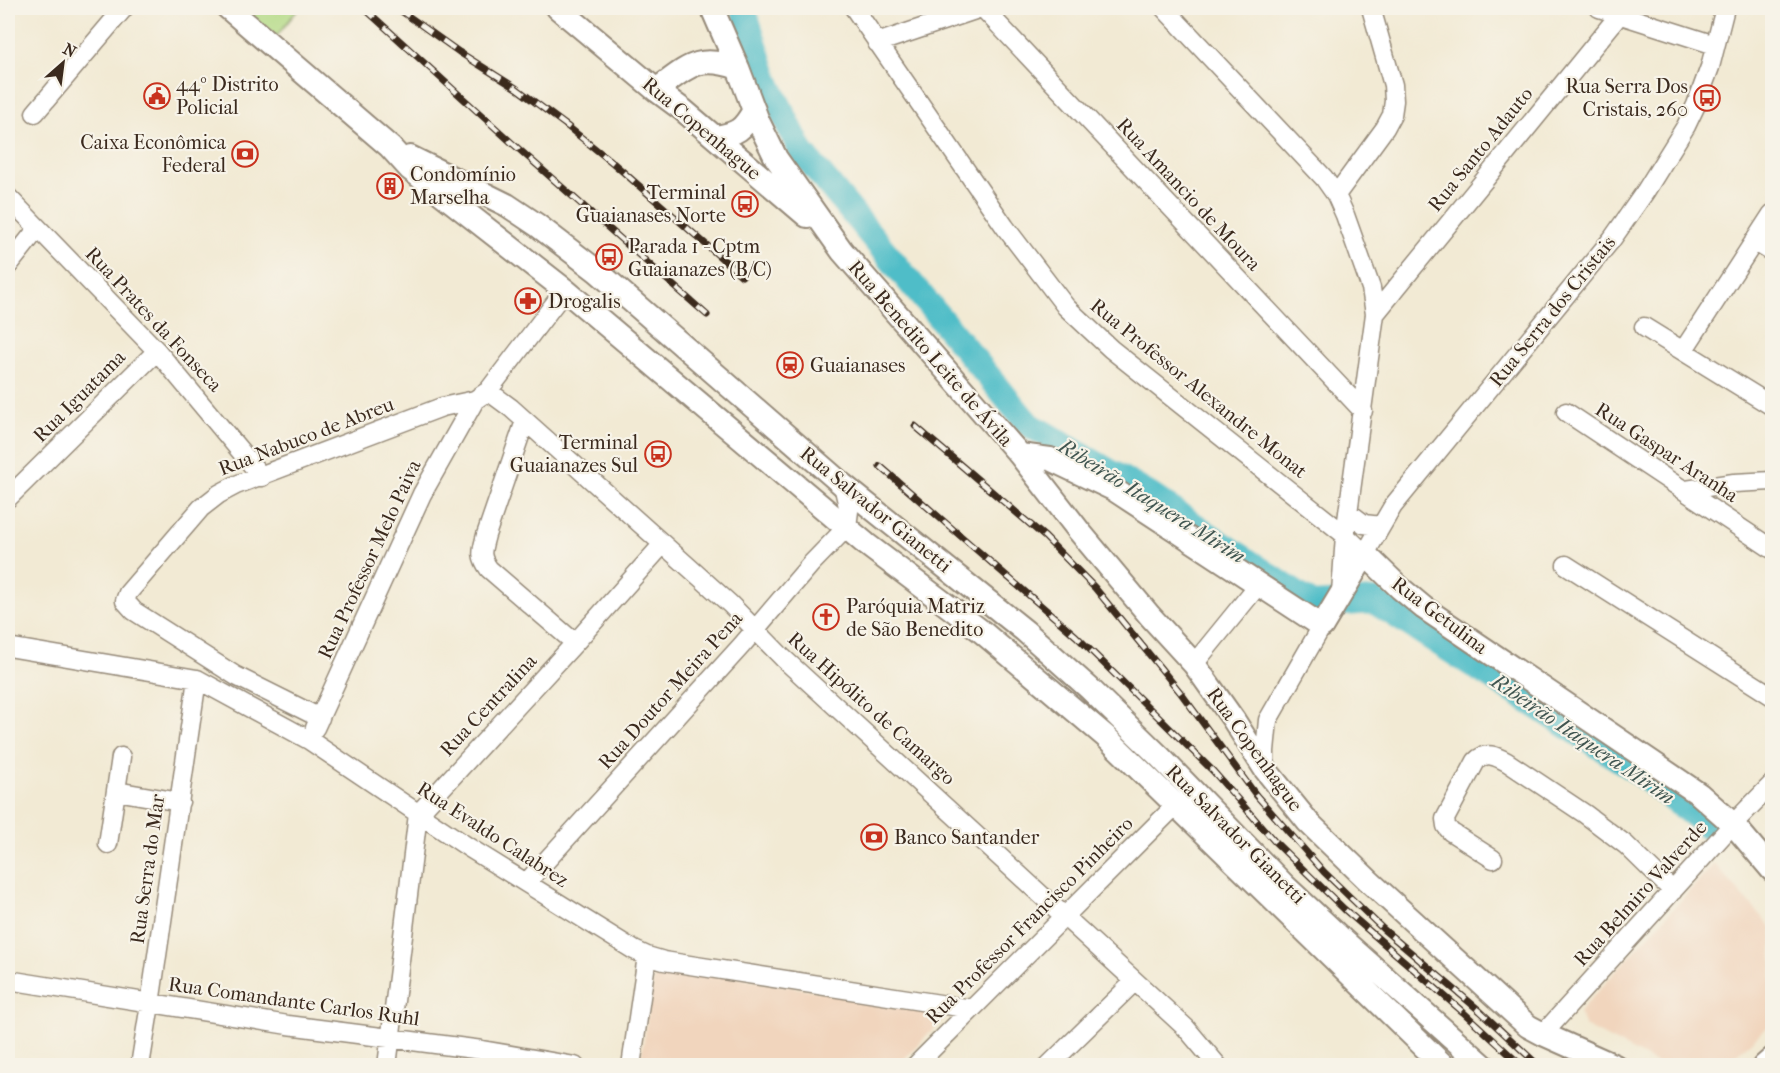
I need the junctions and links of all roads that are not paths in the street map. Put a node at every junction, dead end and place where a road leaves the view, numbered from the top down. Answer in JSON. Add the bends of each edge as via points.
{"nodes":[{"id":1,"x":124,"y":8,"type":"edge"},
{"id":2,"x":228,"y":8,"type":"edge"},
{"id":3,"x":558,"y":8,"type":"edge"},
{"id":4,"x":712,"y":8,"type":"edge"},
{"id":5,"x":854,"y":8,"type":"edge"},
{"id":6,"x":982,"y":8,"type":"edge"},
{"id":7,"x":1164,"y":8,"type":"edge"},
{"id":8,"x":1371,"y":8,"type":"edge"},
{"id":9,"x":1599,"y":8,"type":"edge"},
{"id":10,"x":1725,"y":8,"type":"edge"},
{"id":11,"x":1620,"y":14,"type":"junction"},
{"id":12,"x":877,"y":43,"type":"junction"},
{"id":13,"x":1715,"y":45,"type":"junction"},
{"id":14,"x":738,"y":68,"type":"junction"},
{"id":15,"x":682,"y":71,"type":"junction"},
{"id":16,"x":656,"y":90,"type":"junction"},
{"id":17,"x":683,"y":110,"type":"junction"},
{"id":18,"x":754,"y":110,"type":"junction"},
{"id":19,"x":35,"y":113,"type":"dead end"},
{"id":20,"x":715,"y":137,"type":"junction"},
{"id":21,"x":390,"y":147,"type":"junction"},
{"id":22,"x":1336,"y":195,"type":"junction"},
{"id":23,"x":8,"y":197,"type":"edge"},
{"id":24,"x":1773,"y":214,"type":"edge"},
{"id":25,"x":38,"y":228,"type":"junction"},
{"id":26,"x":1754,"y":241,"type":"junction"},
{"id":27,"x":842,"y":250,"type":"junction"},
{"id":28,"x":1773,"y":252,"type":"edge"},
{"id":29,"x":8,"y":266,"type":"edge"},
{"id":30,"x":603,"y":275,"type":"junction"},
{"id":31,"x":566,"y":290,"type":"junction"},
{"id":32,"x":1375,"y":314,"type":"junction"},
{"id":33,"x":1644,"y":327,"type":"dead end"},
{"id":34,"x":157,"y":351,"type":"junction"},
{"id":35,"x":1683,"y":351,"type":"junction"},
{"id":36,"x":482,"y":395,"type":"junction"},
{"id":37,"x":1773,"y":406,"type":"edge"},
{"id":38,"x":1363,"y":411,"type":"junction"},
{"id":39,"x":1566,"y":412,"type":"dead end"},
{"id":40,"x":525,"y":421,"type":"junction"},
{"id":41,"x":1020,"y":455,"type":"junction"},
{"id":42,"x":262,"y":477,"type":"junction"},
{"id":43,"x":1773,"y":481,"type":"edge"},
{"id":44,"x":843,"y":485,"type":"junction"},
{"id":45,"x":1686,"y":490,"type":"junction"},
{"id":46,"x":8,"y":498,"type":"edge"},
{"id":47,"x":1348,"y":512,"type":"junction"},
{"id":48,"x":1381,"y":526,"type":"junction"},
{"id":49,"x":847,"y":527,"type":"junction"},
{"id":50,"x":1345,"y":535,"type":"junction"},
{"id":51,"x":663,"y":544,"type":"junction"},
{"id":52,"x":1773,"y":549,"type":"edge"},
{"id":53,"x":1365,"y":554,"type":"junction"},
{"id":54,"x":1566,"y":565,"type":"dead end"},
{"id":55,"x":1260,"y":584,"type":"junction"},
{"id":56,"x":1332,"y":609,"type":"junction"},
{"id":57,"x":754,"y":630,"type":"junction"},
{"id":58,"x":575,"y":643,"type":"junction"},
{"id":59,"x":8,"y":647,"type":"edge"},
{"id":60,"x":1194,"y":664,"type":"junction"},
{"id":61,"x":197,"y":679,"type":"junction"},
{"id":62,"x":1773,"y":696,"type":"edge"},
{"id":63,"x":320,"y":718,"type":"junction"},
{"id":64,"x":1233,"y":719,"type":"junction"},
{"id":65,"x":1268,"y":720,"type":"junction"},
{"id":66,"x":309,"y":740,"type":"junction"},
{"id":67,"x":121,"y":757,"type":"dead end"},
{"id":68,"x":1265,"y":769,"type":"junction"},
{"id":69,"x":1773,"y":784,"type":"edge"},
{"id":70,"x":116,"y":790,"type":"junction"},
{"id":71,"x":180,"y":802,"type":"junction"},
{"id":72,"x":1176,"y":805,"type":"junction"},
{"id":73,"x":418,"y":814,"type":"junction"},
{"id":74,"x":1733,"y":824,"type":"junction"},
{"id":75,"x":108,"y":844,"type":"dead end"},
{"id":76,"x":1493,"y":859,"type":"dead end"},
{"id":77,"x":1773,"y":870,"type":"edge"},
{"id":78,"x":526,"y":883,"type":"junction"},
{"id":79,"x":1672,"y":891,"type":"junction"},
{"id":80,"x":1064,"y":916,"type":"junction"},
{"id":81,"x":647,"y":956,"type":"junction"},
{"id":82,"x":8,"y":980,"type":"edge"},
{"id":83,"x":1135,"y":981,"type":"junction"},
{"id":84,"x":150,"y":1004,"type":"junction"},
{"id":85,"x":972,"y":1009,"type":"junction"},
{"id":86,"x":1543,"y":1034,"type":"junction"},
{"id":87,"x":391,"y":1038,"type":"junction"},
{"id":88,"x":1773,"y":1059,"type":"edge"},
{"id":89,"x":926,"y":1062,"type":"edge"},
{"id":90,"x":140,"y":1065,"type":"edge"},
{"id":91,"x":387,"y":1065,"type":"edge"},
{"id":92,"x":567,"y":1065,"type":"edge"},
{"id":93,"x":631,"y":1065,"type":"edge"},
{"id":94,"x":1048,"y":1065,"type":"edge"},
{"id":95,"x":1218,"y":1065,"type":"edge"},
{"id":96,"x":1444,"y":1065,"type":"edge"},
{"id":97,"x":1484,"y":1065,"type":"edge"},
{"id":98,"x":1615,"y":1065,"type":"edge"},
{"id":99,"x":1764,"y":1065,"type":"edge"}],
"edges":[{"from":1,"to":19,"type":"street"},
{"from":2,"to":21,"type":"main road","name":"Rua Salvador Gianetti"},
{"from":3,"to":16,"type":"main road","name":"Rua Copenhague"},
{"from":4,"to":14,"type":"main road","name":"Rua Benedito Leite de Ávila"},
{"from":5,"to":12,"type":"street","name":"Rua Professor Alexandre Monat"},
{"from":6,"to":12,"type":"street"},
{"from":6,"to":38,"type":"street","name":"Rua Amancio de Moura"},
{"from":7,"to":22,"type":"street"},
{"from":8,"to":22,"type":"street","via":[[1393,86],[1392,115]]},
{"from":9,"to":11,"type":"street"},
{"from":10,"to":13,"type":"street","name":"Rua Serra dos Cristais"},
{"from":11,"to":13,"type":"street"},
{"from":11,"to":32,"type":"street","name":"Rua Santo Adauto"},
{"from":12,"to":50,"type":"street","name":"Rua Professor Alexandre Monat","via":[[1005,227],[1066,307],[1111,349]]},
{"from":13,"to":48,"type":"street","name":"Rua Serra dos Cristais","via":[[1686,126],[1645,192],[1612,239],[1408,487]]},
{"from":14,"to":15,"type":"main road","via":[[713,61]]},
{"from":14,"to":18,"type":"main road","name":"Rua Benedito Leite de Ávila"},
{"from":15,"to":16,"type":"main road"},
{"from":15,"to":17,"type":"main road"},
{"from":16,"to":17,"type":"main road","name":"Rua Copenhague"},
{"from":17,"to":20,"type":"main road","name":"Rua Copenhague"},
{"from":18,"to":20,"type":"main road","via":[[738,131]]},
{"from":18,"to":27,"type":"main road","name":"Rua Benedito Leite de Ávila","via":[[776,158]]},
{"from":20,"to":27,"type":"main road","name":"Rua Copenhague"},
{"from":21,"to":30,"type":"main road","name":"Rua Salvador Gianetti","via":[[507,205]]},
{"from":21,"to":31,"type":"main road","name":"Rua Salvador Gianetti","via":[[410,169]]},
{"from":22,"to":32,"type":"street","via":[[1371,288]]},
{"from":23,"to":25,"type":"street","name":"Rua Prates da Fonseca"},
{"from":24,"to":26,"type":"street"},
{"from":25,"to":29,"type":"street"},
{"from":25,"to":34,"type":"street","name":"Rua Prates da Fonseca"},
{"from":26,"to":28,"type":"street"},
{"from":26,"to":35,"type":"street"},
{"from":27,"to":41,"type":"main road","name":"Rua Benedito Leite de Ávila"},
{"from":30,"to":31,"type":"main road","via":[[580,278]]},
{"from":30,"to":44,"type":"main road","name":"Rua Salvador Gianetti"},
{"from":31,"to":36,"type":"street","name":"Rua Professor Melo Paiva"},
{"from":31,"to":49,"type":"main road","name":"Rua Salvador Gianetti"},
{"from":32,"to":38,"type":"street"},
{"from":33,"to":35,"type":"street"},
{"from":34,"to":42,"type":"street","name":"Rua Prates da Fonseca"},
{"from":34,"to":46,"type":"street","name":"Rua Iguatama"},
{"from":35,"to":37,"type":"street"},
{"from":36,"to":40,"type":"street","name":"Rua Hipólito de Camargo"},
{"from":36,"to":42,"type":"street","name":"Rua Nabuco de Abreu"},
{"from":36,"to":63,"type":"street","name":"Rua Professor Melo Paiva","via":[[422,494]]},
{"from":38,"to":47,"type":"street"},
{"from":39,"to":45,"type":"street","name":"Rua Gaspar Aranha"},
{"from":40,"to":51,"type":"street","name":"Rua Hipólito de Camargo"},
{"from":40,"to":58,"type":"street","via":[[486,535],[482,559]]},
{"from":41,"to":55,"type":"main road","name":"Rua Benedito Leite de Ávila","via":[[1050,459],[1113,489]]},
{"from":41,"to":60,"type":"main road","name":"Rua Copenhague","via":[[1079,531]]},
{"from":42,"to":63,"type":"street","name":"Rua Nabuco de Abreu","via":[[236,485],[201,508],[130,590],[125,601],[134,611],[236,676]]},
{"from":43,"to":45,"type":"street"},
{"from":44,"to":49,"type":"street","via":[[849,511]]},
{"from":44,"to":97,"type":"main road","name":"Rua Salvador Gianetti","via":[[1025,631],[1090,689],[1284,885]]},
{"from":45,"to":52,"type":"street","name":"Rua Gaspar Aranha"},
{"from":47,"to":48,"type":"street","via":[[1364,524]]},
{"from":47,"to":50,"type":"street"},
{"from":48,"to":53,"type":"street","name":"Rua Serra dos Cristais"},
{"from":49,"to":57,"type":"street","name":"Rua Doutor Meira Pena"},
{"from":49,"to":72,"type":"main road","name":"Rua Salvador Gianetti","via":[[1043,683]]},
{"from":50,"to":53,"type":"street","name":"Rua Professor Alexandre Monat"},
{"from":50,"to":56,"type":"street"},
{"from":51,"to":57,"type":"street","name":"Rua Hipólito de Camargo"},
{"from":51,"to":58,"type":"street","name":"Rua Centralina"},
{"from":53,"to":56,"type":"main road","name":"Rua Serra dos Cristais"},
{"from":53,"to":74,"type":"main road","name":"Rua Getulina","via":[[1424,608],[1699,794]]},
{"from":54,"to":62,"type":"street"},
{"from":55,"to":56,"type":"main road","name":"Rua Benedito Leite de Ávila"},
{"from":55,"to":60,"type":"street"},
{"from":56,"to":65,"type":"street"},
{"from":57,"to":78,"type":"street","name":"Rua Doutor Meira Pena"},
{"from":57,"to":80,"type":"street","name":"Rua Hipólito de Camargo"},
{"from":58,"to":73,"type":"street","name":"Rua Centralina"},
{"from":59,"to":61,"type":"street","name":"Rua Evaldo Calabrez"},
{"from":60,"to":64,"type":"main road","name":"Rua Copenhague"},
{"from":61,"to":66,"type":"street","name":"Rua Evaldo Calabrez"},
{"from":61,"to":71,"type":"street","name":"Rua Serra do Mar"},
{"from":63,"to":66,"type":"street","name":"Rua Professor Melo Paiva"},
{"from":64,"to":65,"type":"street","via":[[1247,725]]},
{"from":64,"to":68,"type":"main road","name":"Rua Copenhague"},
{"from":65,"to":68,"type":"street"},
{"from":66,"to":73,"type":"street","name":"Rua Evaldo Calabrez"},
{"from":67,"to":70,"type":"street"},
{"from":68,"to":86,"type":"main road","name":"Rua Copenhague","via":[[1308,822],[1370,882],[1508,1009]]},
{"from":69,"to":74,"type":"street","name":"Rua Belmiro Valverde"},
{"from":70,"to":71,"type":"street"},
{"from":70,"to":75,"type":"street"},
{"from":71,"to":84,"type":"street","name":"Rua Serra do Mar"},
{"from":72,"to":80,"type":"street","name":"Rua Professor Francisco Pinheiro"},
{"from":72,"to":96,"type":"main road","name":"Rua Salvador Gianetti"},
{"from":73,"to":78,"type":"street","name":"Rua Evaldo Calabrez"},
{"from":73,"to":87,"type":"street"},
{"from":74,"to":77,"type":"main road","name":"Rua Getulina"},
{"from":74,"to":79,"type":"street","name":"Rua Belmiro Valverde"},
{"from":76,"to":79,"type":"street","via":[[1451,832],[1445,819],[1476,761],[1487,755],[1507,762],[1585,814],[1626,845]]},
{"from":78,"to":81,"type":"street","name":"Rua Evaldo Calabrez"},
{"from":79,"to":86,"type":"street","name":"Rua Belmiro Valverde"},
{"from":80,"to":83,"type":"street","name":"Rua Hipólito de Camargo"},
{"from":80,"to":85,"type":"street","name":"Rua Professor Francisco Pinheiro"},
{"from":81,"to":85,"type":"street","name":"Rua Evaldo Calabrez"},
{"from":81,"to":93,"type":"street"},
{"from":82,"to":84,"type":"street","name":"Rua Comandante Carlos Ruhl"},
{"from":83,"to":94,"type":"street"},
{"from":83,"to":95,"type":"street","name":"Rua Hipólito de Camargo","via":[[1186,1028]]},
{"from":84,"to":87,"type":"street","name":"Rua Comandante Carlos Ruhl"},
{"from":84,"to":90,"type":"street","name":"Rua Serra do Mar"},
{"from":85,"to":89,"type":"street","name":"Rua Professor Francisco Pinheiro"},
{"from":86,"to":98,"type":"main road","name":"Rua Copenhague"},
{"from":87,"to":91,"type":"street"},
{"from":87,"to":92,"type":"street","name":"Rua Comandante Carlos Ruhl"},
{"from":88,"to":99,"type":"main road"}]}
